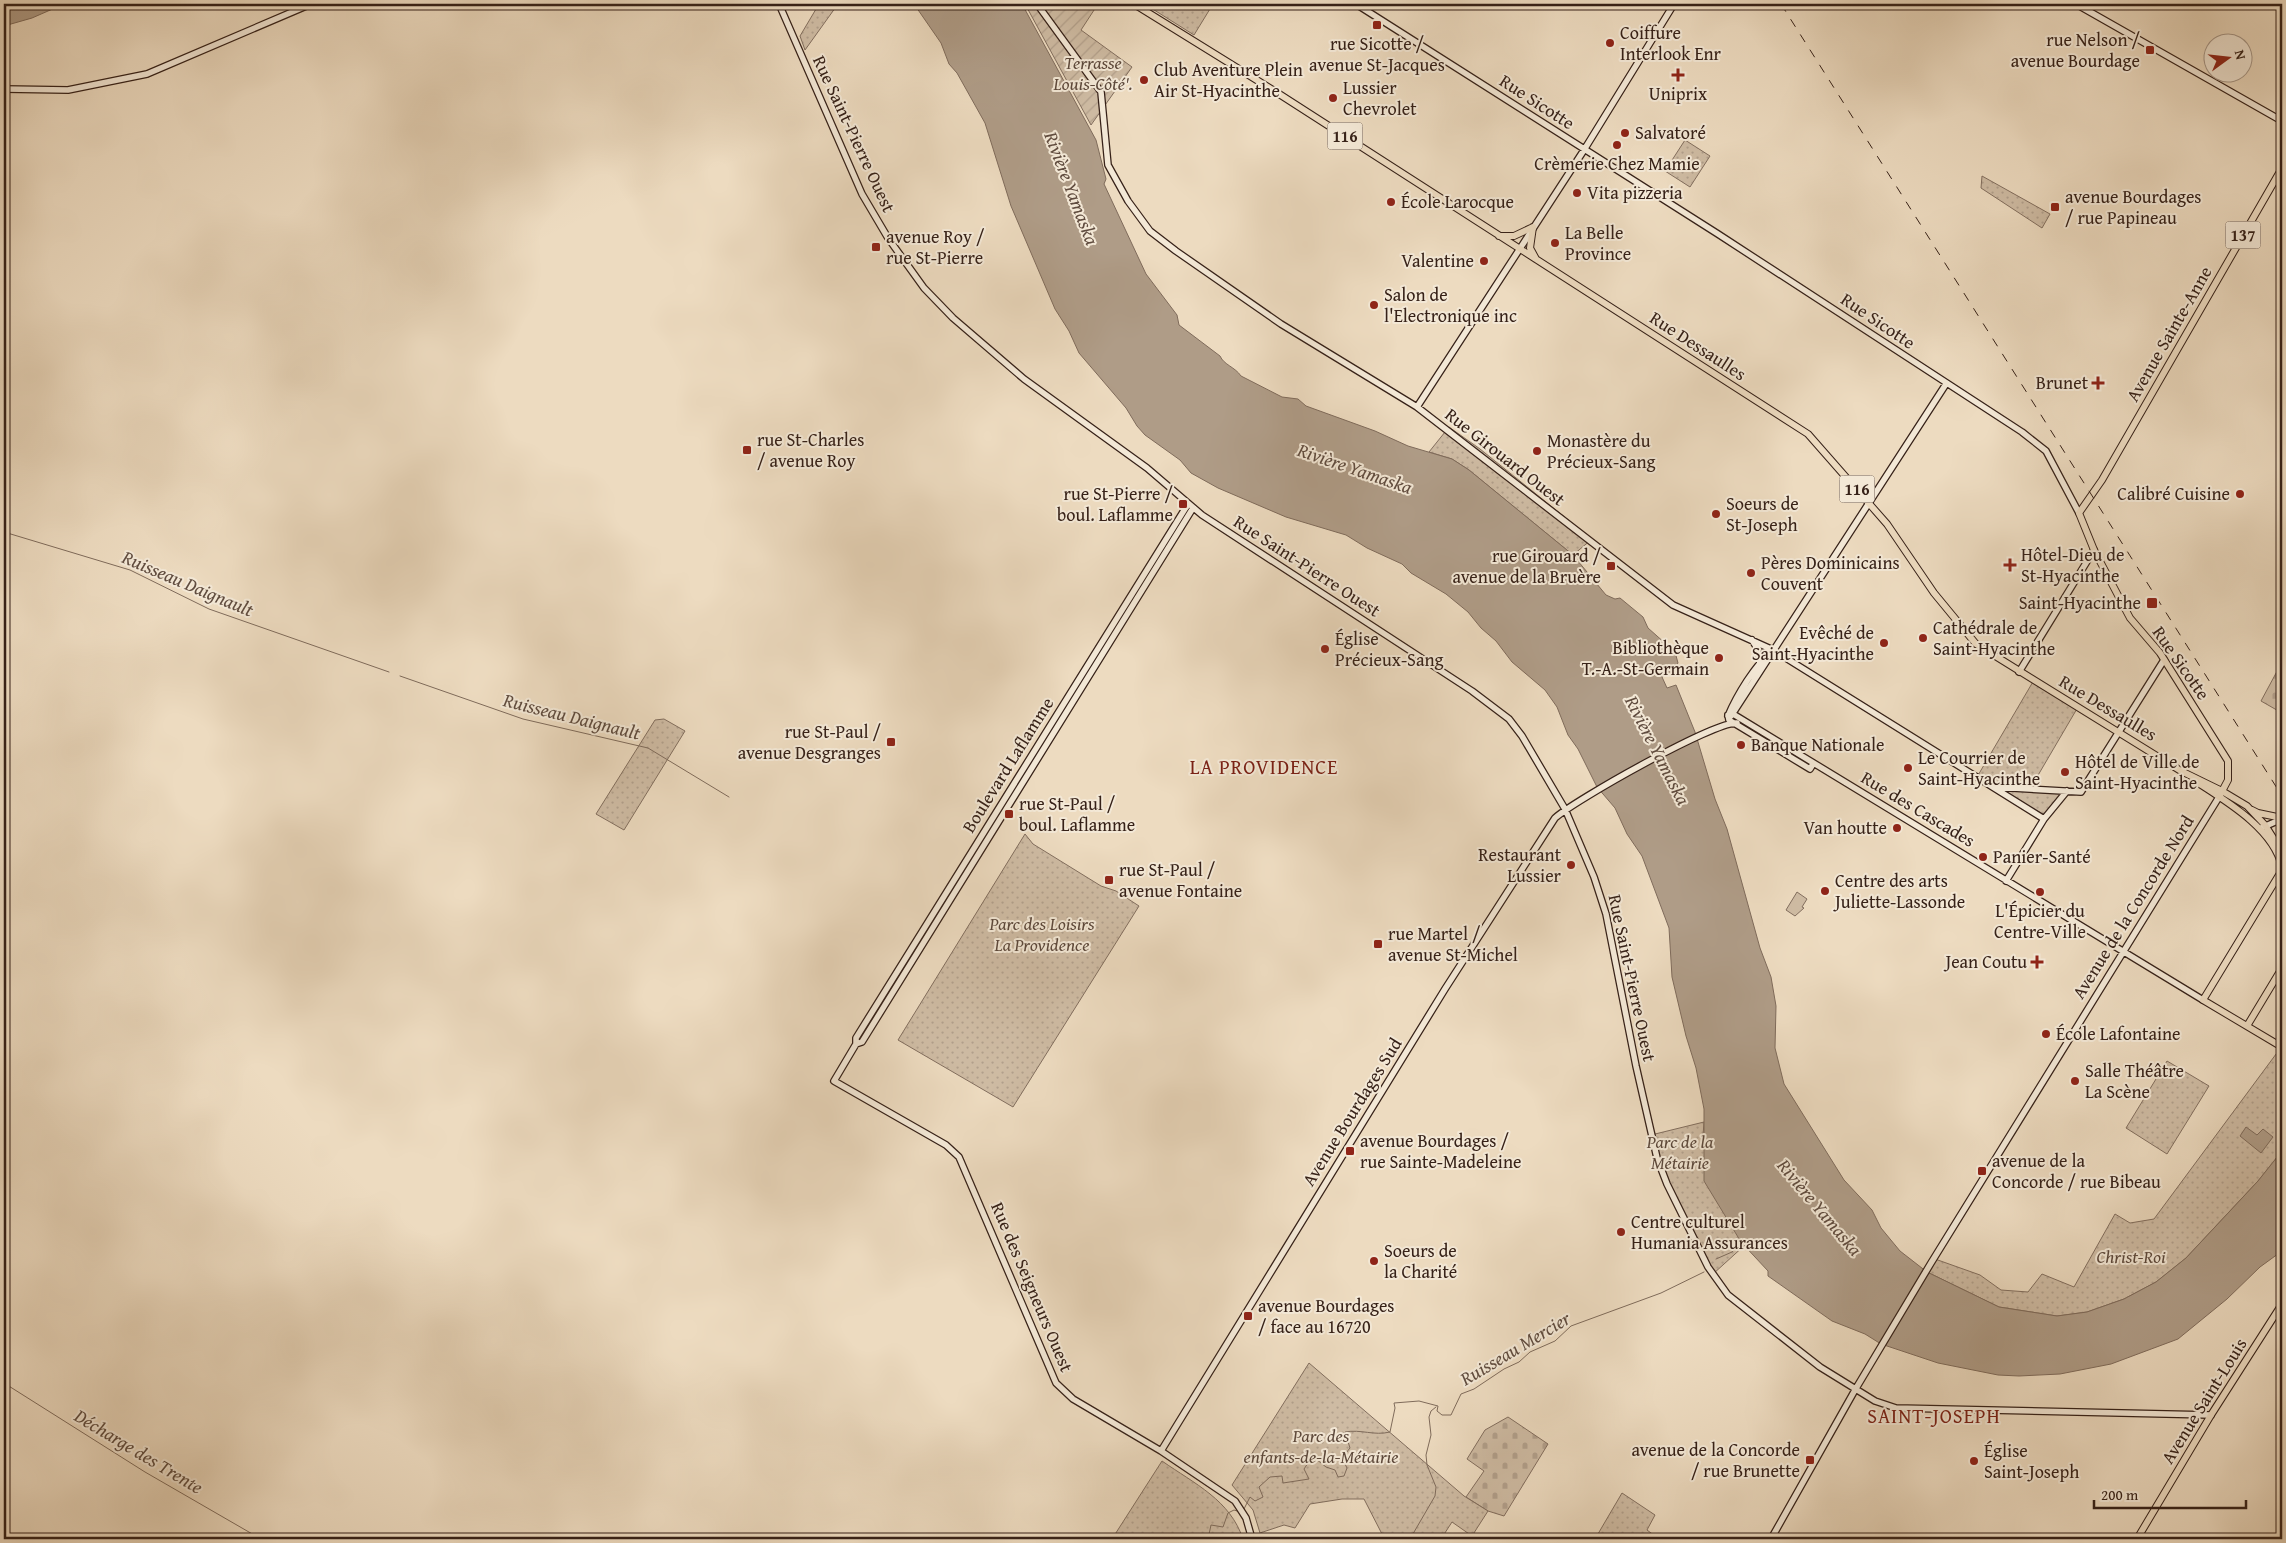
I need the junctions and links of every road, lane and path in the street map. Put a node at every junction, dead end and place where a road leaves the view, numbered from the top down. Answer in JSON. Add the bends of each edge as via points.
{"nodes":[{"id":1,"x":311,"y":4,"type":"edge"},
{"id":2,"x":779,"y":4,"type":"edge"},
{"id":3,"x":1037,"y":4,"type":"edge"},
{"id":4,"x":1134,"y":4,"type":"edge"},
{"id":5,"x":1356,"y":4,"type":"edge"},
{"id":6,"x":1674,"y":4,"type":"edge"},
{"id":7,"x":2076,"y":4,"type":"edge"},
{"id":8,"x":4,"y":89,"type":"edge"},
{"id":9,"x":2282,"y":121,"type":"edge"},
{"id":10,"x":1584,"y":150,"type":"junction"},
{"id":11,"x":2282,"y":168,"type":"edge"},
{"id":12,"x":1534,"y":227,"type":"junction"},
{"id":13,"x":1498,"y":236,"type":"junction"},
{"id":14,"x":1519,"y":249,"type":"junction"},
{"id":15,"x":1539,"y":262,"type":"junction"},
{"id":16,"x":1946,"y":384,"type":"junction"},
{"id":17,"x":1417,"y":406,"type":"junction"},
{"id":18,"x":1870,"y":503,"type":"junction"},
{"id":19,"x":1191,"y":506,"type":"junction"},
{"id":20,"x":2079,"y":513,"type":"junction"},
{"id":21,"x":2094,"y":550,"type":"junction"},
{"id":22,"x":1751,"y":640,"type":"junction"},
{"id":23,"x":1773,"y":650,"type":"junction"},
{"id":24,"x":2164,"y":660,"type":"junction"},
{"id":25,"x":1760,"y":664,"type":"junction"},
{"id":26,"x":2020,"y":672,"type":"junction"},
{"id":27,"x":1729,"y":718,"type":"junction"},
{"id":28,"x":2118,"y":731,"type":"junction"},
{"id":29,"x":1812,"y":766,"type":"junction"},
{"id":30,"x":1993,"y":787,"type":"junction"},
{"id":31,"x":2067,"y":791,"type":"junction"},
{"id":32,"x":2221,"y":794,"type":"junction"},
{"id":33,"x":2247,"y":806,"type":"junction"},
{"id":34,"x":1565,"y":809,"type":"junction"},
{"id":35,"x":2282,"y":818,"type":"edge"},
{"id":36,"x":2044,"y":819,"type":"junction"},
{"id":37,"x":2262,"y":827,"type":"junction"},
{"id":38,"x":2282,"y":852,"type":"edge"},
{"id":39,"x":2282,"y":869,"type":"edge"},
{"id":40,"x":2006,"y":880,"type":"junction"},
{"id":41,"x":2123,"y":951,"type":"junction"},
{"id":42,"x":2282,"y":968,"type":"edge"},
{"id":43,"x":2203,"y":1000,"type":"junction"},
{"id":44,"x":2247,"y":1026,"type":"junction"},
{"id":45,"x":2282,"y":1047,"type":"edge"},
{"id":46,"x":834,"y":1081,"type":"joint"},
{"id":47,"x":2282,"y":1304,"type":"edge"},
{"id":48,"x":1855,"y":1390,"type":"junction"},
{"id":49,"x":2211,"y":1415,"type":"junction"},
{"id":50,"x":1161,"y":1451,"type":"junction"},
{"id":51,"x":1252,"y":1539,"type":"edge"},
{"id":52,"x":1771,"y":1539,"type":"edge"},
{"id":53,"x":2137,"y":1539,"type":"edge"}],
"edges":[{"from":1,"to":8,"type":"street","via":[[147,74],[68,90]]},
{"from":2,"to":19,"type":"street","name":"Rue Saint-Pierre Ouest","via":[[862,194],[888,238],[924,288],[953,318],[1024,379],[1147,468]]},
{"from":3,"to":17,"type":"street","name":"Rue Girouard Ouest","via":[[1101,92],[1108,165],[1150,231],[1281,324]]},
{"from":4,"to":13,"type":"main road","name":"Rue Dessaulles","number":"116"},
{"from":5,"to":10,"type":"street","name":"Rue Sicotte"},
{"from":6,"to":10,"type":"street"},
{"from":7,"to":9,"type":"street"},
{"from":10,"to":12,"type":"street"},
{"from":10,"to":16,"type":"street","name":"Rue Sicotte"},
{"from":11,"to":20,"type":"main road","name":"Avenue Sainte-Anne","number":"137","via":[[2102,480]]},
{"from":12,"to":13,"type":"main road","via":[[1514,236]]},
{"from":12,"to":14,"type":"street"},
{"from":12,"to":15,"type":"main road","via":[[1530,248]]},
{"from":13,"to":14,"type":"main road","name":"Rue Dessaulles","number":"116"},
{"from":14,"to":15,"type":"main road","name":"Rue Dessaulles","number":"116"},
{"from":14,"to":17,"type":"street"},
{"from":15,"to":18,"type":"main road","name":"Rue Dessaulles","number":"116","via":[[1808,434]]},
{"from":16,"to":18,"type":"street"},
{"from":16,"to":20,"type":"street","name":"Rue Sicotte","via":[[2046,451]]},
{"from":17,"to":22,"type":"street","name":"Rue Girouard Ouest","via":[[1673,605]]},
{"from":18,"to":23,"type":"street"},
{"from":18,"to":26,"type":"main road","name":"Rue Dessaulles","number":"116","via":[[1934,593],[1976,644]]},
{"from":19,"to":34,"type":"street","name":"Rue Saint-Pierre Ouest","via":[[1472,691],[1509,719]]},
{"from":19,"to":46,"type":"street","name":"Boulevard Laflamme","via":[[862,1042],[856,1044]]},
{"from":20,"to":21,"type":"main road","name":"Rue Sicotte"},
{"from":21,"to":24,"type":"main road","name":"Rue Sicotte","via":[[2130,618]]},
{"from":21,"to":26,"type":"street"},
{"from":22,"to":23,"type":"street","name":"Rue Girouard Ouest"},
{"from":22,"to":25,"type":"street","via":[[1757,648]]},
{"from":23,"to":25,"type":"street"},
{"from":23,"to":27,"type":"street"},
{"from":23,"to":30,"type":"street","name":"Rue Girouard Ouest"},
{"from":24,"to":28,"type":"street"},
{"from":24,"to":32,"type":"main road","name":"Rue Sicotte","via":[[2228,761],[2228,780]]},
{"from":25,"to":27,"type":"street","via":[[1732,705]]},
{"from":26,"to":28,"type":"main road","name":"Rue Dessaulles"},
{"from":27,"to":29,"type":"street","name":"Rue des Cascades"},
{"from":27,"to":29,"type":"street","via":[[1800,762]]},
{"from":27,"to":34,"type":"street","name":"Avenue Bourdages Sud"},
{"from":28,"to":31,"type":"street","name":"Rue Girouard Ouest","via":[[2081,792]]},
{"from":28,"to":32,"type":"main road","name":"Rue Dessaulles"},
{"from":29,"to":40,"type":"street","name":"Rue des Cascades"},
{"from":30,"to":31,"type":"street","name":"Rue Girouard Ouest"},
{"from":30,"to":36,"type":"street"},
{"from":31,"to":36,"type":"street"},
{"from":32,"to":33,"type":"main road","name":"Rue Dessaulles"},
{"from":32,"to":37,"type":"main road","name":"Rue Dessaulles"},
{"from":32,"to":41,"type":"street","name":"Avenue de la Concorde Nord"},
{"from":33,"to":35,"type":"main road","via":[[2258,813]]},
{"from":33,"to":37,"type":"main road","name":"Rue Dessaulles"},
{"from":34,"to":48,"type":"street","name":"Rue Saint-Pierre Ouest","via":[[1606,914],[1651,1135],[1660,1167],[1679,1209],[1708,1267],[1728,1294],[1820,1368]]},
{"from":34,"to":50,"type":"street","name":"Avenue Bourdages Sud","via":[[1555,818],[1445,989]]},
{"from":35,"to":37,"type":"street"},
{"from":36,"to":40,"type":"street"},
{"from":37,"to":38,"type":"main road","name":"Rue Dessaulles"},
{"from":37,"to":39,"type":"main road","name":"Rue Dessaulles","via":[[2281,860]]},
{"from":39,"to":43,"type":"main road"},
{"from":40,"to":41,"type":"street","name":"Rue des Cascades"},
{"from":41,"to":43,"type":"street","name":"Rue des Cascades"},
{"from":41,"to":48,"type":"street","name":"Avenue de la Concorde Nord"},
{"from":42,"to":44,"type":"main road"},
{"from":43,"to":44,"type":"main road","name":"Rue des Cascades"},
{"from":44,"to":45,"type":"main road","name":"Rue des Cascades"},
{"from":46,"to":50,"type":"street","name":"Rue des Seigneurs Ouest","via":[[946,1145],[959,1157],[1056,1383],[1073,1399]]},
{"from":47,"to":49,"type":"main road","name":"Avenue Saint-Louis"},
{"from":48,"to":49,"type":"street","name":"Rue Saint-Pierre Ouest","via":[[1896,1408]]},
{"from":48,"to":52,"type":"street","name":"Avenue de la Concorde Nord"},
{"from":49,"to":53,"type":"main road","name":"Avenue Saint-Louis"},
{"from":50,"to":51,"type":"street","name":"Rue des Seigneurs Ouest","via":[[1235,1501],[1246,1518]]}]}
